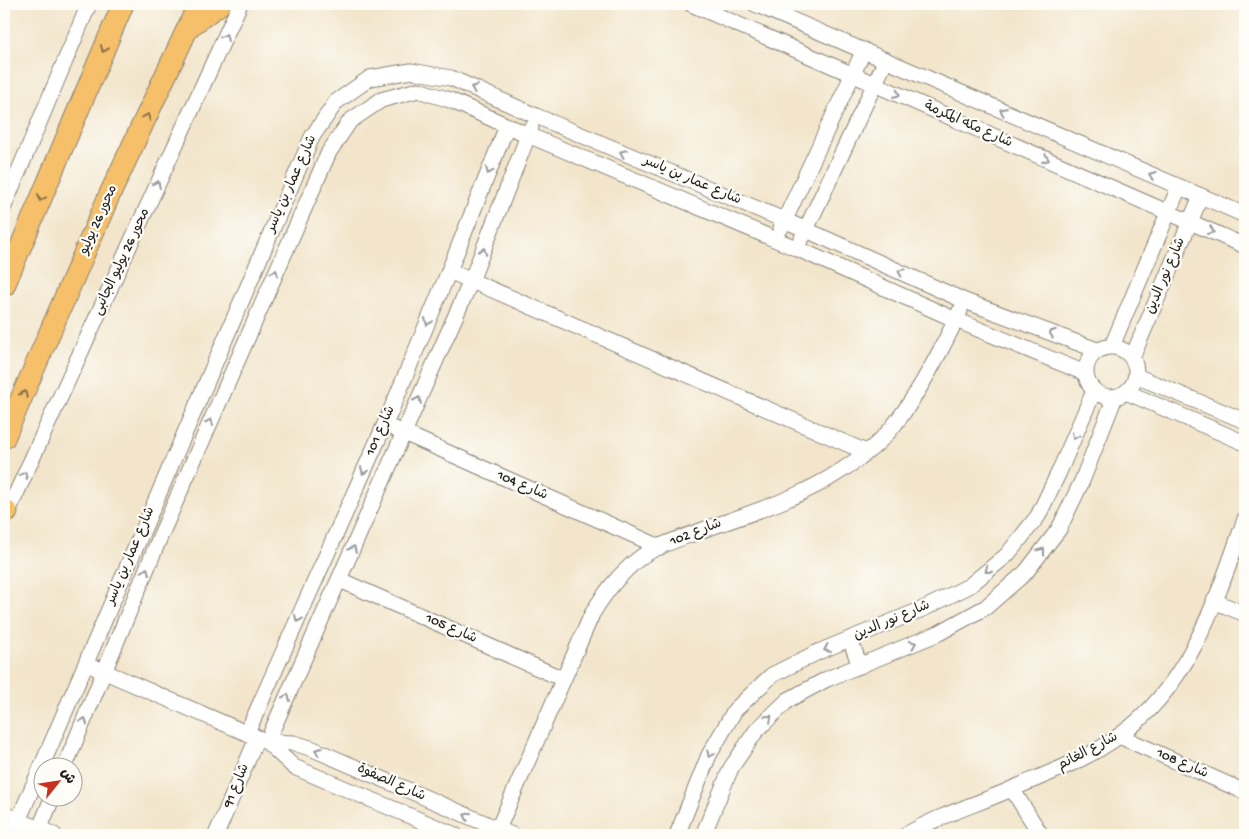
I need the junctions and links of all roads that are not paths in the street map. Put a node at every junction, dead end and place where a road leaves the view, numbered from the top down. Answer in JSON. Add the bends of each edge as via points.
{"nodes":[{"id":1,"x":89,"y":4,"type":"edge"},
{"id":2,"x":123,"y":4,"type":"edge"},
{"id":3,"x":199,"y":4,"type":"edge"},
{"id":4,"x":220,"y":4,"type":"edge"},
{"id":5,"x":240,"y":4,"type":"edge"},
{"id":6,"x":692,"y":4,"type":"edge"},
{"id":7,"x":758,"y":5,"type":"edge"},
{"id":8,"x":719,"y":9,"type":"edge"},
{"id":9,"x":190,"y":27,"type":"junction"},
{"id":10,"x":751,"y":30,"type":"junction"},
{"id":11,"x":864,"y":50,"type":"junction"},
{"id":12,"x":886,"y":60,"type":"junction"},
{"id":13,"x":852,"y":74,"type":"junction"},
{"id":14,"x":874,"y":84,"type":"junction"},
{"id":15,"x":536,"y":116,"type":"junction"},
{"id":16,"x":507,"y":126,"type":"junction"},
{"id":17,"x":528,"y":135,"type":"junction"},
{"id":18,"x":298,"y":170,"type":"junction"},
{"id":19,"x":317,"y":178,"type":"junction"},
{"id":20,"x":1179,"y":187,"type":"junction"},
{"id":21,"x":1201,"y":196,"type":"junction"},
{"id":22,"x":4,"y":206,"type":"edge"},
{"id":23,"x":1168,"y":213,"type":"junction"},
{"id":24,"x":1245,"y":215,"type":"edge"},
{"id":25,"x":784,"y":220,"type":"junction"},
{"id":26,"x":1188,"y":222,"type":"junction"},
{"id":27,"x":806,"y":230,"type":"junction"},
{"id":28,"x":776,"y":239,"type":"junction"},
{"id":29,"x":1245,"y":246,"type":"edge"},
{"id":30,"x":798,"y":249,"type":"junction"},
{"id":31,"x":449,"y":271,"type":"junction"},
{"id":32,"x":471,"y":281,"type":"junction"},
{"id":33,"x":4,"y":286,"type":"edge"},
{"id":34,"x":965,"y":301,"type":"junction"},
{"id":35,"x":956,"y":320,"type":"junction"},
{"id":36,"x":226,"y":337,"type":"junction"},
{"id":37,"x":1105,"y":348,"type":"junction"},
{"id":38,"x":219,"y":352,"type":"junction"},
{"id":39,"x":240,"y":352,"type":"junction"},
{"id":40,"x":1132,"y":358,"type":"junction"},
{"id":41,"x":1085,"y":373,"type":"junction"},
{"id":42,"x":1136,"y":376,"type":"junction"},
{"id":43,"x":1094,"y":391,"type":"junction"},
{"id":44,"x":1121,"y":395,"type":"junction"},
{"id":45,"x":1245,"y":421,"type":"edge"},
{"id":46,"x":385,"y":424,"type":"junction"},
{"id":47,"x":404,"y":433,"type":"junction"},
{"id":48,"x":4,"y":438,"type":"edge"},
{"id":49,"x":1245,"y":443,"type":"edge"},
{"id":50,"x":866,"y":452,"type":"junction"},
{"id":51,"x":5,"y":514,"type":"edge"},
{"id":52,"x":1245,"y":520,"type":"edge"},
{"id":53,"x":142,"y":530,"type":"junction"},
{"id":54,"x":160,"y":537,"type":"junction"},
{"id":55,"x":660,"y":547,"type":"junction"},
{"id":56,"x":340,"y":580,"type":"junction"},
{"id":57,"x":1214,"y":601,"type":"junction"},
{"id":58,"x":1245,"y":614,"type":"edge"},
{"id":59,"x":850,"y":639,"type":"junction"},
{"id":60,"x":85,"y":664,"type":"junction"},
{"id":61,"x":860,"y":666,"type":"junction"},
{"id":62,"x":104,"y":672,"type":"junction"},
{"id":63,"x":562,"y":679,"type":"junction"},
{"id":64,"x":1120,"y":736,"type":"junction"},
{"id":65,"x":257,"y":738,"type":"junction"},
{"id":66,"x":70,"y":756,"type":"edge"},
{"id":67,"x":1012,"y":789,"type":"junction"},
{"id":68,"x":1245,"y":792,"type":"edge"},
{"id":69,"x":51,"y":806,"type":"edge"},
{"id":70,"x":4,"y":814,"type":"edge"},
{"id":71,"x":18,"y":820,"type":"junction"},
{"id":72,"x":505,"y":832,"type":"edge"},
{"id":73,"x":44,"y":833,"type":"edge"},
{"id":74,"x":12,"y":835,"type":"edge"},
{"id":75,"x":216,"y":835,"type":"edge"},
{"id":76,"x":455,"y":835,"type":"edge"},
{"id":77,"x":676,"y":835,"type":"edge"},
{"id":78,"x":703,"y":835,"type":"edge"},
{"id":79,"x":906,"y":835,"type":"edge"},
{"id":80,"x":1041,"y":835,"type":"edge"}],
"edges":[{"from":1,"to":22,"type":"street"},
{"from":2,"to":33,"type":"highway","one_way":true},
{"from":3,"to":9,"type":"highway","name":"محور 26 يوليو"},
{"from":4,"to":9,"type":"highway"},
{"from":51,"to":5,"type":"street","name":"محور 26 يوليو الجانبى","one_way":true},
{"from":6,"to":8,"type":"street","name":"شارع مكه المكرمة"},
{"from":7,"to":10,"type":"street"},
{"from":7,"to":11,"type":"street","name":"شارع مكه المكرمة"},
{"from":8,"to":10,"type":"street","name":"شارع مكه المكرمة"},
{"from":48,"to":9,"type":"highway","name":"محور 26 يوليو","one_way":true,"via":[[109,196]]},
{"from":10,"to":13,"type":"street","name":"شارع مكه المكرمة"},
{"from":11,"to":12,"type":"street","name":"شارع مكه المكرمة"},
{"from":11,"to":13,"type":"street"},
{"from":12,"to":14,"type":"street"},
{"from":20,"to":12,"type":"street","name":"شارع مكه المكرمة","one_way":true},
{"from":13,"to":14,"type":"street","name":"شارع مكه المكرمة"},
{"from":13,"to":25,"type":"street"},
{"from":14,"to":23,"type":"street","name":"شارع مكه المكرمة","one_way":true},
{"from":14,"to":27,"type":"street"},
{"from":15,"to":17,"type":"street","name":"شارع 101"},
{"from":15,"to":18,"type":"street","name":"شارع عمار بن ياسر","one_way":true,"via":[[450,78],[411,71],[370,78],[336,102],[312,137]]},
{"from":25,"to":15,"type":"street","name":"شارع عمار بن ياسر","one_way":true},
{"from":16,"to":17,"type":"street","name":"شارع عمار بن ياسر"},
{"from":16,"to":19,"type":"street","name":"شارع عمار بن ياسر","via":[[450,100],[418,90],[381,100],[350,122],[329,152]]},
{"from":16,"to":31,"type":"street","name":"شارع 101","one_way":true},
{"from":17,"to":28,"type":"street","name":"شارع عمار بن ياسر"},
{"from":32,"to":17,"type":"street","name":"شارع 101","one_way":true},
{"from":18,"to":19,"type":"street"},
{"from":18,"to":36,"type":"street","name":"شارع عمار بن ياسر"},
{"from":39,"to":19,"type":"street","name":"شارع عمار بن ياسر","one_way":true},
{"from":20,"to":21,"type":"street","name":"شارع مكه المكرمة"},
{"from":20,"to":23,"type":"street","name":"شارع نور الدين"},
{"from":21,"to":24,"type":"street","name":"شارع مكه المكرمة"},
{"from":21,"to":26,"type":"street","name":"شارع نور الدين"},
{"from":23,"to":26,"type":"street","name":"شارع مكه المكرمة"},
{"from":23,"to":37,"type":"street","name":"شارع نور الدين"},
{"from":25,"to":27,"type":"street","name":"شارع عمار بن ياسر"},
{"from":25,"to":28,"type":"street"},
{"from":26,"to":29,"type":"street","name":"شارع مكه المكرمة","one_way":true},
{"from":26,"to":40,"type":"street","name":"شارع نور الدين"},
{"from":27,"to":30,"type":"street"},
{"from":34,"to":27,"type":"street","name":"شارع عمار بن ياسر","one_way":true},
{"from":28,"to":30,"type":"street","name":"شارع عمار بن ياسر"},
{"from":30,"to":35,"type":"street","name":"شارع عمار بن ياسر"},
{"from":31,"to":32,"type":"street"},
{"from":31,"to":46,"type":"street","name":"شارع 101","one_way":true},
{"from":47,"to":32,"type":"street","name":"شارع 101","one_way":true},
{"from":32,"to":50,"type":"street"},
{"from":34,"to":35,"type":"street","name":"شارع 102"},
{"from":37,"to":34,"type":"street","name":"شارع عمار بن ياسر","one_way":true},
{"from":35,"to":41,"type":"street","name":"شارع عمار بن ياسر"},
{"from":35,"to":50,"type":"street","name":"شارع 102","via":[[911,402],[890,430]]},
{"from":36,"to":38,"type":"street","name":"شارع عمار بن ياسر"},
{"from":36,"to":39,"type":"street","via":[[235,340]]},
{"from":37,"to":40,"type":"street","via":[[1125,351]]},
{"from":37,"to":41,"type":"street","via":[[1088,360]]},
{"from":38,"to":39,"type":"street","via":[[227,358]]},
{"from":38,"to":53,"type":"street","name":"شارع عمار بن ياسر"},
{"from":54,"to":39,"type":"street","name":"شارع عمار بن ياسر","one_way":true},
{"from":40,"to":42,"type":"street"},
{"from":41,"to":43,"type":"street"},
{"from":42,"to":44,"type":"street"},
{"from":42,"to":45,"type":"street"},
{"from":43,"to":44,"type":"street","via":[[1102,396]]},
{"from":43,"to":59,"type":"street","name":"شارع نور الدين","one_way":true,"via":[[1038,516],[1007,555],[969,586]]},
{"from":44,"to":49,"type":"street"},
{"from":61,"to":44,"type":"street","name":"شارع نور الدين","one_way":true,"via":[[939,633],[986,607],[1026,572],[1059,530]]},
{"from":46,"to":47,"type":"street","name":"شارع 104"},
{"from":46,"to":65,"type":"street","name":"شارع 101","one_way":true},
{"from":47,"to":55,"type":"street","name":"شارع 104"},
{"from":56,"to":47,"type":"street","name":"شارع 101","one_way":true},
{"from":50,"to":55,"type":"street","name":"شارع 102","via":[[816,486],[790,498]]},
{"from":52,"to":57,"type":"street","name":"شارع الغانم"},
{"from":53,"to":54,"type":"street"},
{"from":53,"to":60,"type":"street","name":"شارع عمار بن ياسر"},
{"from":62,"to":54,"type":"street","name":"شارع عمار بن ياسر","one_way":true},
{"from":55,"to":63,"type":"street","name":"شارع 102","via":[[642,555],[608,588],[592,614]]},
{"from":56,"to":63,"type":"street","name":"شارع 105"},
{"from":65,"to":56,"type":"street","name":"شارع 101","one_way":true},
{"from":57,"to":58,"type":"street"},
{"from":57,"to":64,"type":"street","name":"شارع الغانم","via":[[1177,678],[1151,710]]},
{"from":59,"to":61,"type":"street"},
{"from":59,"to":77,"type":"street","name":"شارع نور الدين","one_way":true,"via":[[772,675],[735,710],[709,755]]},
{"from":60,"to":62,"type":"street","name":"شارع الصفوة"},
{"from":60,"to":71,"type":"street","name":"شارع عمار بن ياسر"},
{"from":78,"to":61,"type":"street","name":"شارع نور الدين","one_way":true,"via":[[731,768],[756,731],[788,700]]},
{"from":62,"to":65,"type":"street","name":"شارع الصفوة"},
{"from":66,"to":62,"type":"street","name":"شارع عمار بن ياسر","one_way":true},
{"from":63,"to":72,"type":"street","name":"شارع 102"},
{"from":64,"to":67,"type":"street","name":"شارع الغانم","via":[[1090,754]]},
{"from":64,"to":68,"type":"street","name":"شارع 108"},
{"from":72,"to":65,"type":"street","name":"شارع الصفوة","one_way":true,"via":[[313,749]]},
{"from":65,"to":75,"type":"street","name":"شارع 91"},
{"from":65,"to":76,"type":"street","name":"شارع الصفوة","via":[[294,767]]},
{"from":67,"to":79,"type":"street","name":"شارع الغانم","via":[[933,820]]},
{"from":67,"to":80,"type":"street"},
{"from":69,"to":73,"type":"street"},
{"from":70,"to":71,"type":"street"},
{"from":71,"to":73,"type":"street"},
{"from":71,"to":74,"type":"street","name":"شارع عمار بن ياسر"}]}
